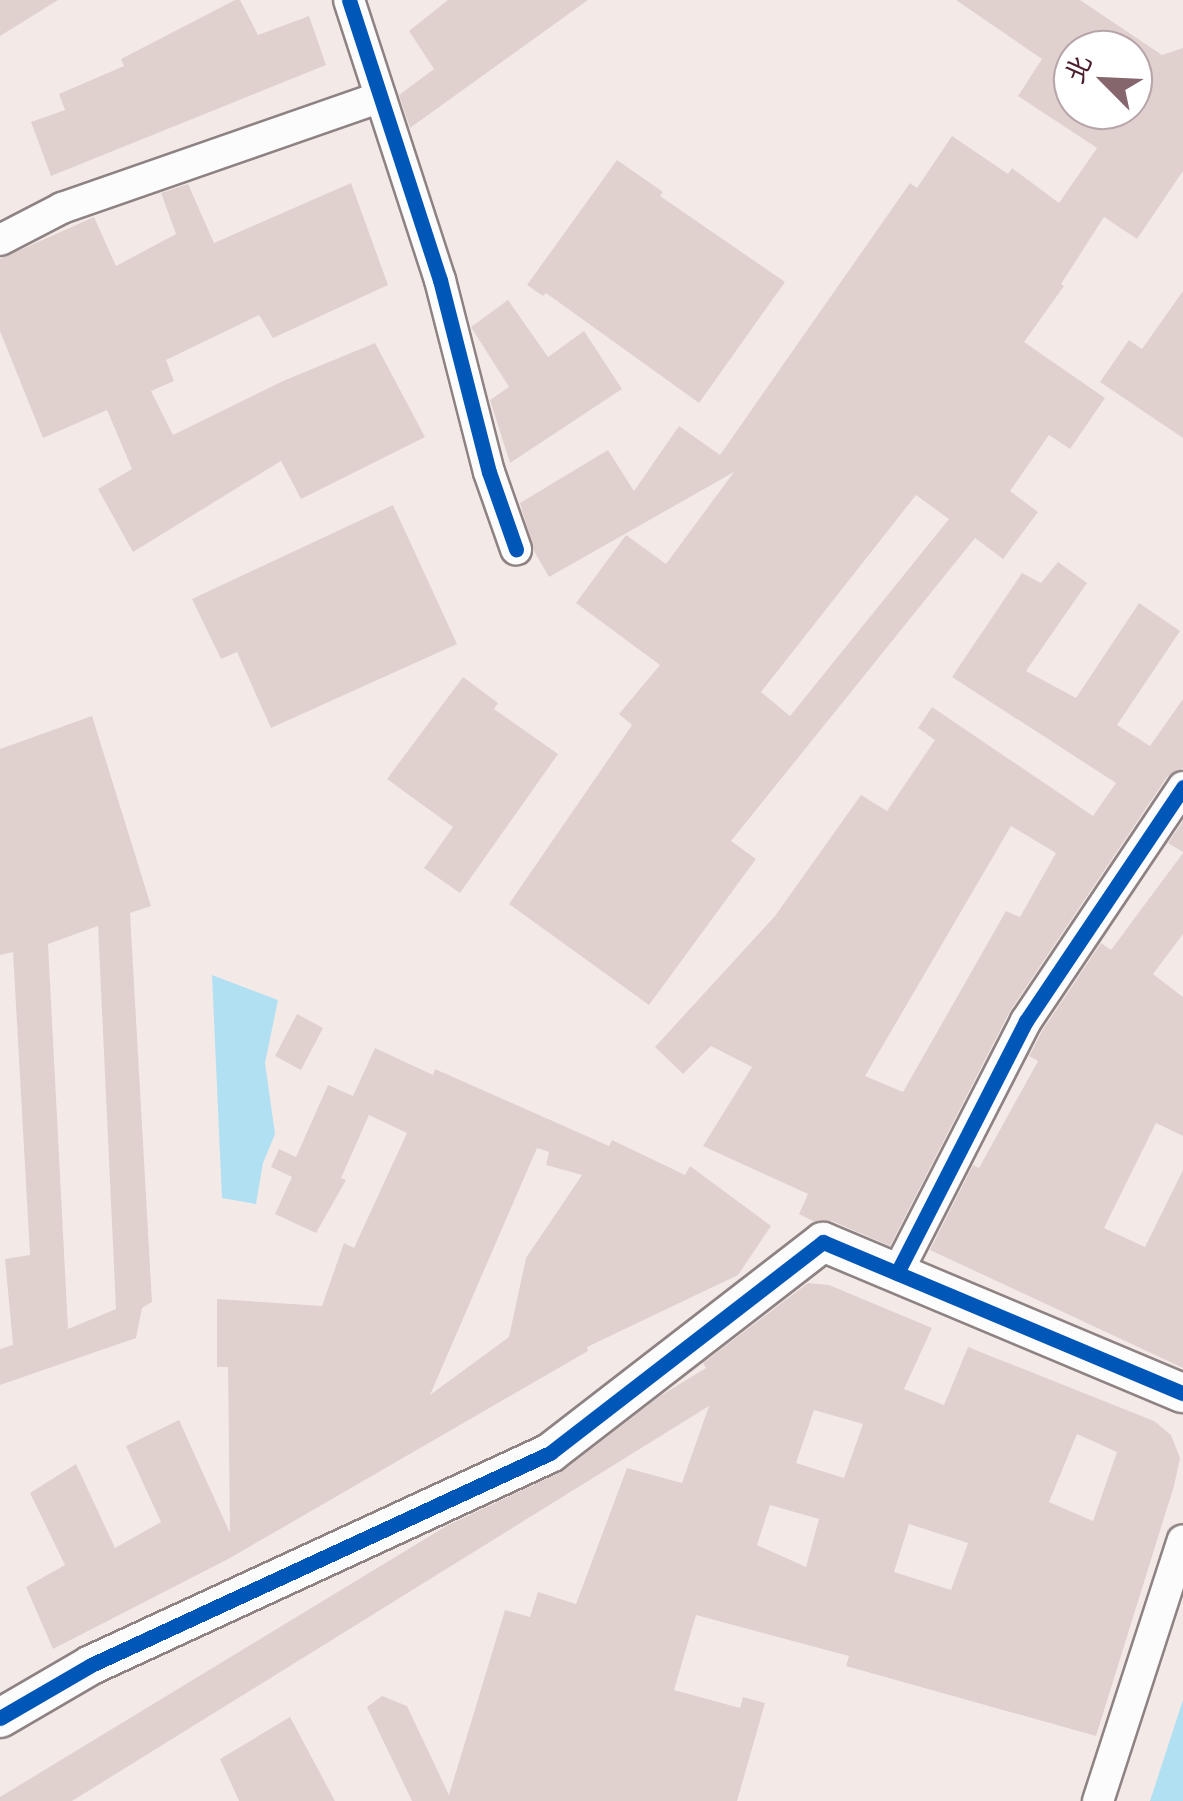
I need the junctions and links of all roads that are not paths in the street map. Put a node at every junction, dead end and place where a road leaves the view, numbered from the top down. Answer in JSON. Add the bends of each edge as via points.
{"nodes":[{"id":1,"x":349,"y":0,"type":"edge"},
{"id":2,"x":380,"y":97,"type":"junction"},
{"id":3,"x":0,"y":240,"type":"edge"},
{"id":4,"x":516,"y":548,"type":"dead end"},
{"id":5,"x":1183,"y":787,"type":"edge"},
{"id":6,"x":897,"y":1273,"type":"junction"},
{"id":7,"x":1183,"y":1393,"type":"edge"},
{"id":8,"x":1183,"y":1540,"type":"edge"},
{"id":9,"x":0,"y":1718,"type":"edge"},
{"id":10,"x":1098,"y":1801,"type":"edge"}],
"edges":[{"from":1,"to":2,"type":"street"},
{"from":2,"to":3,"type":"street","via":[[62,208]]},
{"from":2,"to":4,"type":"street"},
{"from":5,"to":6,"type":"street","via":[[1026,1021]]},
{"from":6,"to":7,"type":"street"},
{"from":6,"to":9,"type":"street","via":[[823,1242],[550,1453],[91,1665]]},
{"from":8,"to":10,"type":"street"}]}
